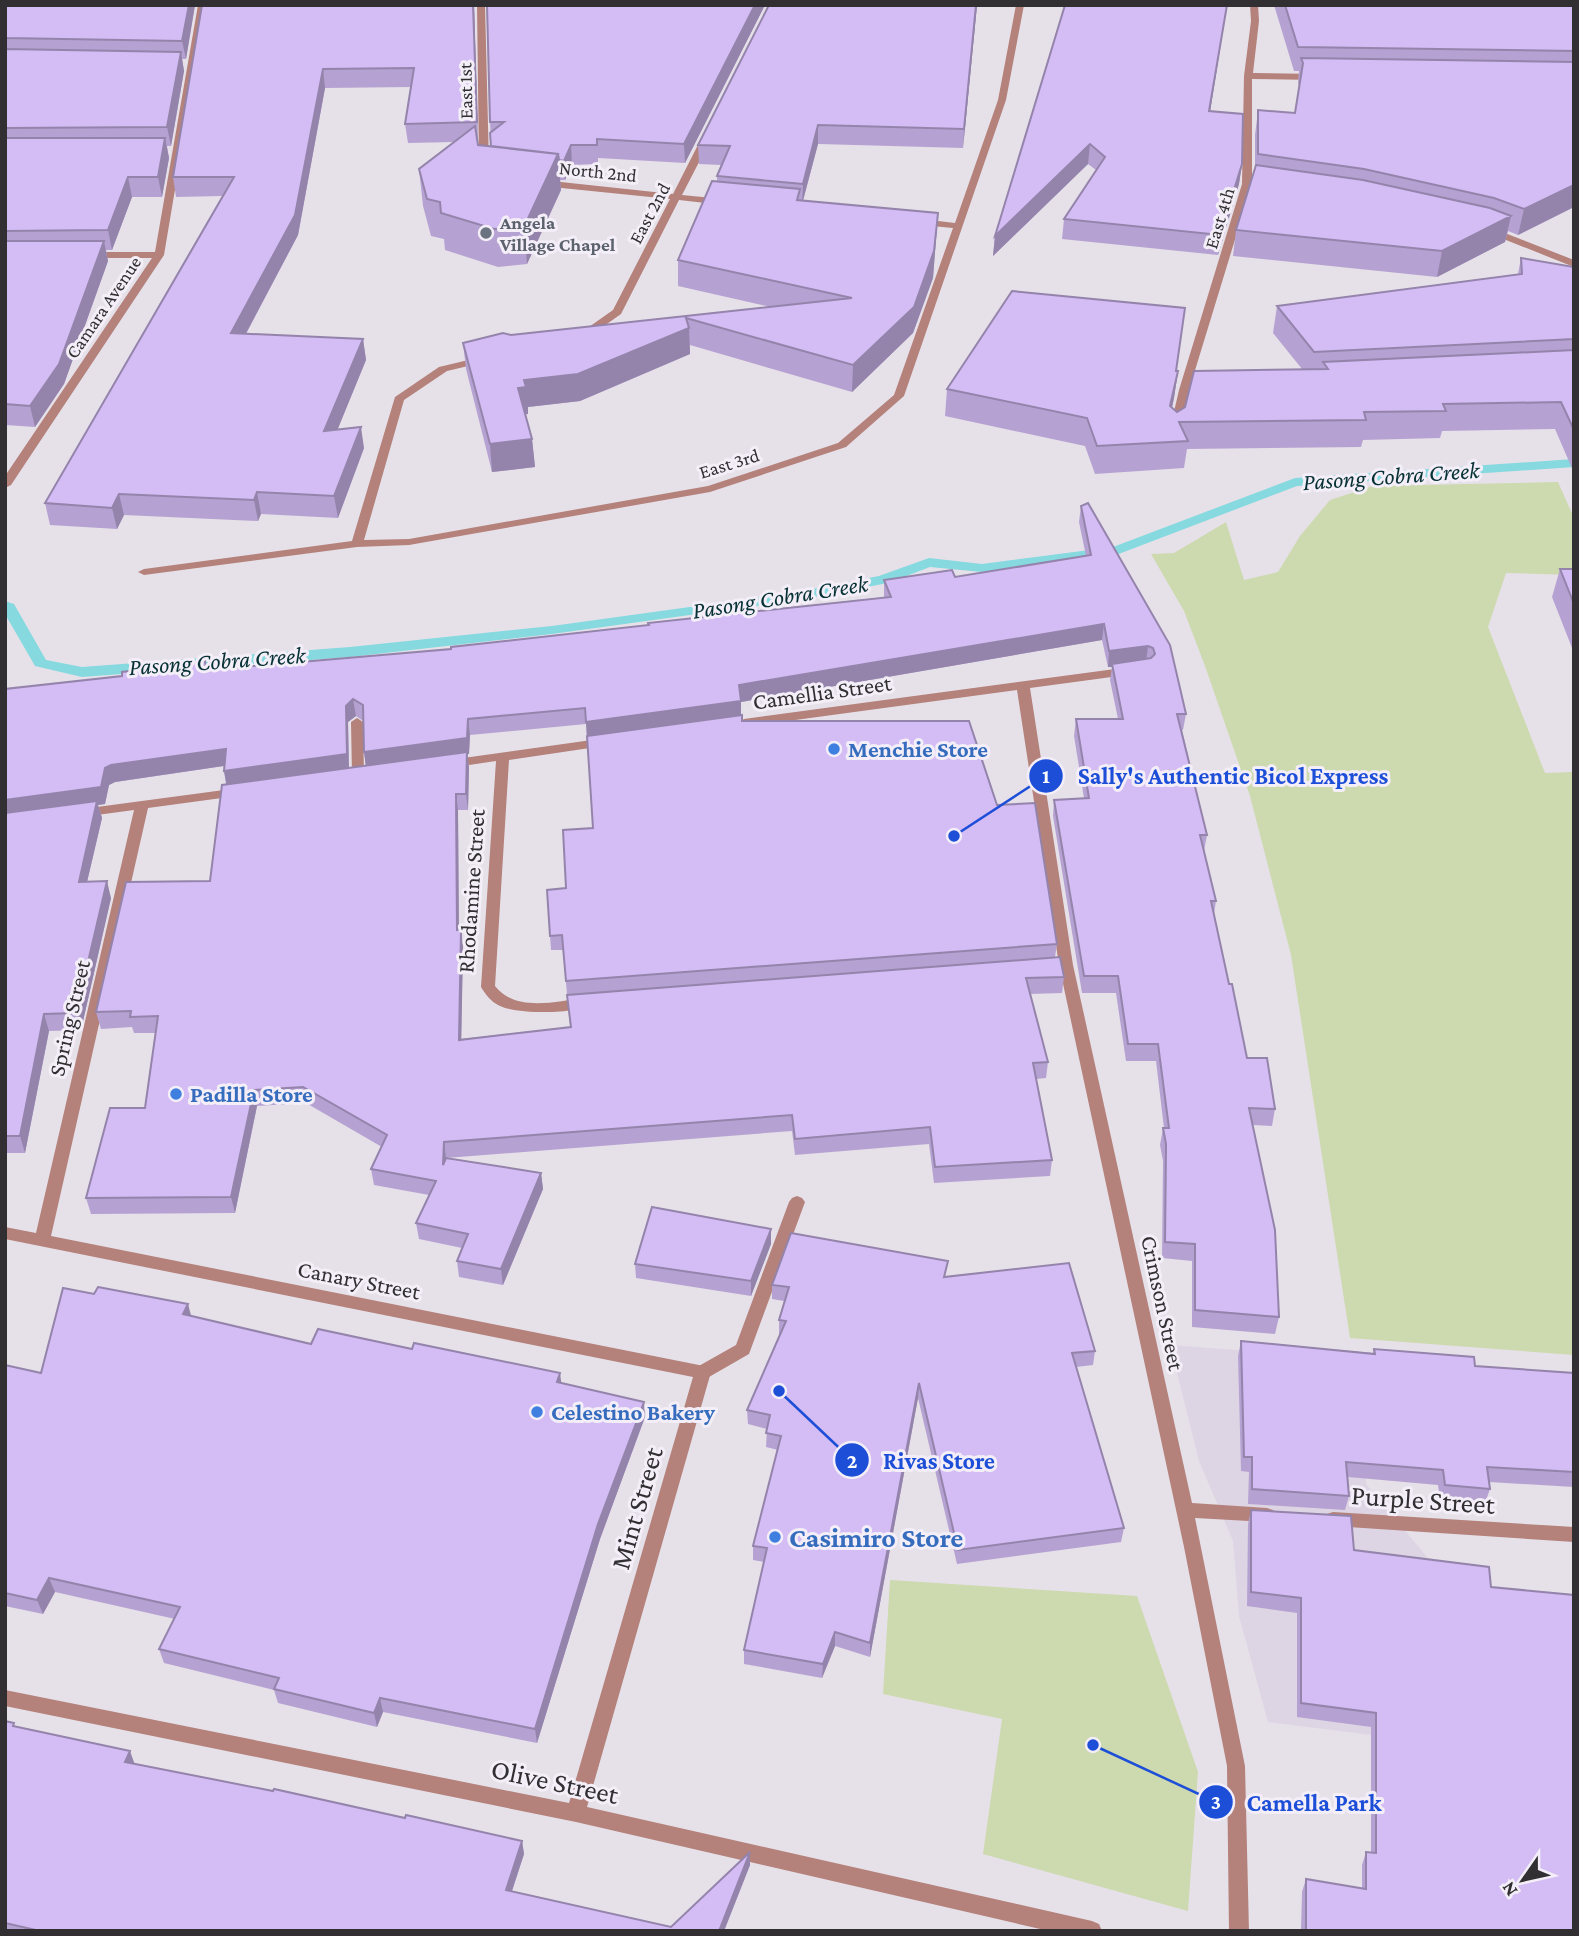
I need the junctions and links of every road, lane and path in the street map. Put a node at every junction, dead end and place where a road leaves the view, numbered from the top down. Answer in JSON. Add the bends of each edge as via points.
{"nodes":[{"id":1,"x":202,"y":5,"type":"edge"},
{"id":2,"x":481,"y":5,"type":"edge"},
{"id":3,"x":1020,"y":5,"type":"edge"},
{"id":4,"x":1254,"y":5,"type":"edge"},
{"id":5,"x":178,"y":65,"type":"edge"},
{"id":6,"x":191,"y":65,"type":"junction"},
{"id":7,"x":1248,"y":76,"type":"junction"},
{"id":8,"x":1327,"y":78,"type":"edge"},
{"id":9,"x":714,"y":123,"type":"edge"},
{"id":10,"x":162,"y":152,"type":"edge"},
{"id":11,"x":175,"y":152,"type":"junction"},
{"id":12,"x":485,"y":177,"type":"edge"},
{"id":13,"x":528,"y":181,"type":"edge"},
{"id":14,"x":1248,"y":184,"type":"junction"},
{"id":15,"x":1260,"y":186,"type":"edge"},
{"id":16,"x":677,"y":197,"type":"junction"},
{"id":17,"x":732,"y":203,"type":"edge"},
{"id":18,"x":906,"y":220,"type":"edge"},
{"id":19,"x":958,"y":226,"type":"junction"},
{"id":20,"x":1475,"y":226,"type":"edge"},
{"id":21,"x":159,"y":254,"type":"junction"},
{"id":22,"x":75,"y":255,"type":"edge"},
{"id":23,"x":1574,"y":264,"type":"edge"},
{"id":24,"x":570,"y":339,"type":"edge"},
{"id":25,"x":494,"y":357,"type":"edge"},
{"id":26,"x":1198,"y":389,"type":"edge"},
{"id":27,"x":1184,"y":390,"type":"junction"},
{"id":28,"x":1174,"y":434,"type":"edge"},
{"id":29,"x":5,"y":485,"type":"edge"},
{"id":30,"x":357,"y":544,"type":"junction"},
{"id":31,"x":144,"y":572,"type":"dead end"},
{"id":32,"x":1145,"y":669,"type":"edge"},
{"id":33,"x":1023,"y":686,"type":"junction"},
{"id":34,"x":357,"y":722,"type":"dead end"},
{"id":35,"x":736,"y":725,"type":"edge"},
{"id":36,"x":626,"y":739,"type":"edge"},
{"id":37,"x":503,"y":756,"type":"junction"},
{"id":38,"x":440,"y":765,"type":"edge"},
{"id":39,"x":358,"y":776,"type":"edge"},
{"id":40,"x":250,"y":791,"type":"edge"},
{"id":41,"x":142,"y":805,"type":"junction"},
{"id":42,"x":74,"y":815,"type":"edge"},
{"id":43,"x":597,"y":1002,"type":"edge"},
{"id":44,"x":797,"y":1202,"type":"dead end"},
{"id":45,"x":5,"y":1233,"type":"edge"},
{"id":46,"x":41,"y":1240,"type":"junction"},
{"id":47,"x":703,"y":1372,"type":"junction"},
{"id":48,"x":1185,"y":1510,"type":"junction"},
{"id":49,"x":1282,"y":1516,"type":"edge"},
{"id":50,"x":1310,"y":1518,"type":"edge"},
{"id":51,"x":1574,"y":1535,"type":"edge"},
{"id":52,"x":5,"y":1698,"type":"edge"},
{"id":53,"x":576,"y":1813,"type":"junction"},
{"id":54,"x":1092,"y":1931,"type":"edge"},
{"id":55,"x":1239,"y":1931,"type":"edge"}],
"edges":[{"from":1,"to":6,"type":"street","name":"Camara Avenue"},
{"from":2,"to":12,"type":"street","name":"East 1st"},
{"from":3,"to":19,"type":"street","name":"East 3rd","via":[[1002,100]]},
{"from":4,"to":7,"type":"street","name":"East 4th"},
{"from":5,"to":6,"type":"street"},
{"from":6,"to":11,"type":"street","name":"Camara Avenue"},
{"from":7,"to":8,"type":"street"},
{"from":7,"to":14,"type":"street","name":"East 4th"},
{"from":9,"to":16,"type":"street","name":"East 2nd"},
{"from":10,"to":11,"type":"street"},
{"from":11,"to":21,"type":"street","name":"Camara Avenue"},
{"from":13,"to":16,"type":"street","name":"North 2nd"},
{"from":14,"to":15,"type":"street"},
{"from":14,"to":27,"type":"street","name":"East 4th"},
{"from":16,"to":17,"type":"street","name":"North 2nd"},
{"from":16,"to":24,"type":"street","name":"East 2nd","via":[[617,312],[583,336]]},
{"from":18,"to":19,"type":"street"},
{"from":19,"to":30,"type":"street","name":"East 3rd","via":[[898,396],[842,445],[710,489],[409,542]]},
{"from":20,"to":23,"type":"street"},
{"from":21,"to":22,"type":"street"},
{"from":21,"to":29,"type":"street","name":"Camara Avenue"},
{"from":25,"to":30,"type":"street","via":[[443,369],[399,399]]},
{"from":26,"to":27,"type":"street"},
{"from":27,"to":28,"type":"street","name":"East 4th"},
{"from":30,"to":31,"type":"street","name":"East 3rd"},
{"from":32,"to":33,"type":"street","name":"Camellia Street"},
{"from":33,"to":35,"type":"street","name":"Camellia Street"},
{"from":33,"to":48,"type":"street","name":"Crimson Street","via":[[1059,965]]},
{"from":34,"to":39,"type":"street"},
{"from":36,"to":37,"type":"street"},
{"from":37,"to":38,"type":"street"},
{"from":37,"to":43,"type":"street","name":"Rhodamine Street","via":[[488,988],[494,1000],[509,1005]]},
{"from":40,"to":41,"type":"street"},
{"from":41,"to":42,"type":"street"},
{"from":41,"to":46,"type":"street","name":"Spring Street"},
{"from":44,"to":47,"type":"street","via":[[743,1349]]},
{"from":45,"to":46,"type":"street","name":"Canary Street"},
{"from":46,"to":47,"type":"street","name":"Canary Street"},
{"from":47,"to":53,"type":"street","name":"Mint Street"},
{"from":48,"to":49,"type":"street"},
{"from":48,"to":55,"type":"street","name":"Crimson Street","via":[[1236,1766]]},
{"from":50,"to":51,"type":"street","name":"Purple Street"},
{"from":52,"to":53,"type":"street","name":"Olive Street"},
{"from":53,"to":54,"type":"street","name":"Olive Street"}]}
